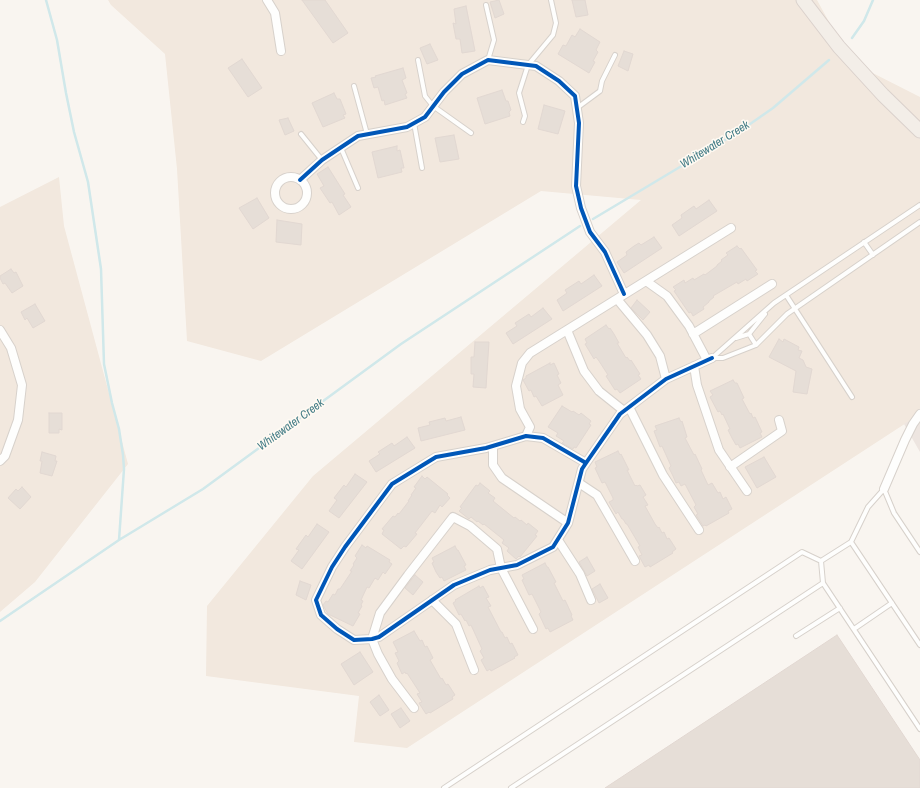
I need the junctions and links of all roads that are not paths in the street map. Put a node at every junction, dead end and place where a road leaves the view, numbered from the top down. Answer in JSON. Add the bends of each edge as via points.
{"nodes":[{"id":1,"x":267,"y":0,"type":"edge"},
{"id":2,"x":551,"y":0,"type":"edge"},
{"id":3,"x":803,"y":0,"type":"edge"},
{"id":4,"x":486,"y":5,"type":"dead end"},
{"id":5,"x":281,"y":52,"type":"dead end"},
{"id":6,"x":614,"y":55,"type":"dead end"},
{"id":7,"x":418,"y":60,"type":"dead end"},
{"id":8,"x":488,"y":60,"type":"junction"},
{"id":9,"x":528,"y":65,"type":"junction"},
{"id":10,"x":354,"y":86,"type":"dead end"},
{"id":11,"x":433,"y":106,"type":"junction"},
{"id":12,"x":577,"y":108,"type":"junction"},
{"id":13,"x":523,"y":122,"type":"dead end"},
{"id":14,"x":414,"y":123,"type":"junction"},
{"id":15,"x":920,"y":131,"type":"edge"},
{"id":16,"x":471,"y":133,"type":"dead end"},
{"id":17,"x":301,"y":134,"type":"dead end"},
{"id":18,"x":368,"y":134,"type":"junction"},
{"id":19,"x":341,"y":147,"type":"junction"},
{"id":20,"x":322,"y":160,"type":"junction"},
{"id":21,"x":422,"y":168,"type":"dead end"},
{"id":22,"x":300,"y":180,"type":"dead end"},
{"id":23,"x":358,"y":188,"type":"dead end"},
{"id":24,"x":920,"y":205,"type":"edge"},
{"id":25,"x":920,"y":222,"type":"edge"},
{"id":26,"x":731,"y":228,"type":"dead end"},
{"id":27,"x":864,"y":242,"type":"junction"},
{"id":28,"x":873,"y":255,"type":"junction"},
{"id":29,"x":646,"y":281,"type":"junction"},
{"id":30,"x":772,"y":284,"type":"dead end"},
{"id":31,"x":624,"y":294,"type":"junction"},
{"id":32,"x":786,"y":295,"type":"junction"},
{"id":33,"x":617,"y":299,"type":"junction"},
{"id":34,"x":771,"y":306,"type":"junction"},
{"id":35,"x":795,"y":309,"type":"junction"},
{"id":36,"x":0,"y":330,"type":"edge"},
{"id":37,"x":567,"y":330,"type":"junction"},
{"id":38,"x":693,"y":334,"type":"junction"},
{"id":39,"x":749,"y":334,"type":"junction"},
{"id":40,"x":734,"y":338,"type":"junction"},
{"id":41,"x":756,"y":345,"type":"junction"},
{"id":42,"x":709,"y":359,"type":"junction"},
{"id":43,"x":694,"y":366,"type":"junction"},
{"id":44,"x":666,"y":379,"type":"junction"},
{"id":45,"x":852,"y":397,"type":"dead end"},
{"id":46,"x":627,"y":409,"type":"junction"},
{"id":47,"x":920,"y":414,"type":"edge"},
{"id":48,"x":779,"y":420,"type":"dead end"},
{"id":49,"x":526,"y":436,"type":"junction"},
{"id":50,"x":493,"y":446,"type":"junction"},
{"id":51,"x":0,"y":461,"type":"edge"},
{"id":52,"x":586,"y":463,"type":"junction"},
{"id":53,"x":730,"y":467,"type":"junction"},
{"id":54,"x":579,"y":482,"type":"junction"},
{"id":55,"x":884,"y":489,"type":"junction"},
{"id":56,"x":747,"y":491,"type":"dead end"},
{"id":57,"x":568,"y":523,"type":"junction"},
{"id":58,"x":699,"y":530,"type":"dead end"},
{"id":59,"x":558,"y":540,"type":"junction"},
{"id":60,"x":851,"y":542,"type":"junction"},
{"id":61,"x":920,"y":552,"type":"edge"},
{"id":62,"x":635,"y":561,"type":"dead end"},
{"id":63,"x":821,"y":561,"type":"junction"},
{"id":64,"x":500,"y":568,"type":"junction"},
{"id":65,"x":823,"y":583,"type":"junction"},
{"id":66,"x":432,"y":600,"type":"junction"},
{"id":67,"x":591,"y":600,"type":"dead end"},
{"id":68,"x":892,"y":603,"type":"junction"},
{"id":69,"x":840,"y":608,"type":"junction"},
{"id":70,"x":533,"y":629,"type":"dead end"},
{"id":71,"x":854,"y":629,"type":"junction"},
{"id":72,"x":796,"y":636,"type":"dead end"},
{"id":73,"x":372,"y":639,"type":"junction"},
{"id":74,"x":920,"y":645,"type":"edge"},
{"id":75,"x":474,"y":670,"type":"dead end"},
{"id":76,"x":414,"y":708,"type":"dead end"},
{"id":77,"x":920,"y":729,"type":"edge"},
{"id":78,"x":444,"y":788,"type":"edge"},
{"id":79,"x":511,"y":788,"type":"edge"}],
"edges":[{"from":1,"to":5,"type":"street","via":[[275,13]]},
{"from":2,"to":9,"type":"lane","via":[[556,23],[553,34]]},
{"from":3,"to":15,"type":"main road","via":[[844,53],[883,96]]},
{"from":4,"to":8,"type":"lane","via":[[494,40]]},
{"from":6,"to":12,"type":"lane","via":[[600,91]]},
{"from":7,"to":11,"type":"lane","via":[[425,96]]},
{"from":8,"to":9,"type":"street"},
{"from":8,"to":11,"type":"street","via":[[462,74]]},
{"from":9,"to":12,"type":"street","via":[[536,66],[559,81],[575,96]]},
{"from":9,"to":13,"type":"lane","via":[[519,92],[525,116]]},
{"from":10,"to":18,"type":"lane"},
{"from":11,"to":14,"type":"street","via":[[425,117]]},
{"from":11,"to":16,"type":"lane"},
{"from":12,"to":31,"type":"street","via":[[580,123],[576,186],[581,208],[590,232],[604,252]]},
{"from":14,"to":18,"type":"street","via":[[407,127]]},
{"from":14,"to":21,"type":"lane"},
{"from":17,"to":20,"type":"lane"},
{"from":18,"to":19,"type":"street","via":[[358,136]]},
{"from":19,"to":20,"type":"street"},
{"from":19,"to":23,"type":"lane"},
{"from":20,"to":22,"type":"street"},
{"from":24,"to":27,"type":"lane"},
{"from":25,"to":28,"type":"lane"},
{"from":26,"to":29,"type":"street"},
{"from":27,"to":28,"type":"lane"},
{"from":27,"to":32,"type":"lane"},
{"from":28,"to":35,"type":"lane"},
{"from":29,"to":31,"type":"street"},
{"from":29,"to":38,"type":"street","via":[[667,296]]},
{"from":30,"to":38,"type":"street"},
{"from":31,"to":33,"type":"street"},
{"from":32,"to":34,"type":"lane"},
{"from":32,"to":35,"type":"lane"},
{"from":33,"to":37,"type":"street"},
{"from":33,"to":44,"type":"street","via":[[660,356]]},
{"from":34,"to":39,"type":"lane"},
{"from":34,"to":40,"type":"lane"},
{"from":35,"to":41,"type":"lane"},
{"from":35,"to":45,"type":"lane"},
{"from":36,"to":51,"type":"street","via":[[12,348],[22,385],[18,420],[5,456]]},
{"from":37,"to":46,"type":"street","via":[[584,371],[599,391]]},
{"from":37,"to":49,"type":"street","via":[[530,353],[522,363],[516,386],[520,409],[530,427]]},
{"from":38,"to":42,"type":"street"},
{"from":39,"to":40,"type":"lane"},
{"from":39,"to":41,"type":"lane"},
{"from":40,"to":42,"type":"lane"},
{"from":41,"to":42,"type":"lane","via":[[723,358]]},
{"from":42,"to":43,"type":"street"},
{"from":43,"to":44,"type":"street"},
{"from":43,"to":53,"type":"street","via":[[697,385],[719,450]]},
{"from":44,"to":46,"type":"street"},
{"from":46,"to":52,"type":"street","via":[[620,414]]},
{"from":46,"to":58,"type":"street","via":[[663,475]]},
{"from":47,"to":55,"type":"street","via":[[904,440]]},
{"from":48,"to":53,"type":"street","via":[[782,431]]},
{"from":49,"to":50,"type":"street"},
{"from":49,"to":52,"type":"street","via":[[543,438]]},
{"from":50,"to":57,"type":"street","via":[[493,465],[502,478]]},
{"from":50,"to":73,"type":"street","via":[[436,457],[392,484],[332,567],[316,600],[321,615],[354,640]]},
{"from":52,"to":54,"type":"street"},
{"from":53,"to":56,"type":"street"},
{"from":54,"to":57,"type":"street"},
{"from":54,"to":62,"type":"street","via":[[597,496]]},
{"from":55,"to":60,"type":"lane","via":[[868,507]]},
{"from":55,"to":61,"type":"lane","via":[[894,513]]},
{"from":57,"to":59,"type":"street"},
{"from":59,"to":64,"type":"street","via":[[553,547],[517,565]]},
{"from":59,"to":67,"type":"street","via":[[580,574]]},
{"from":60,"to":63,"type":"lane"},
{"from":60,"to":68,"type":"lane"},
{"from":63,"to":65,"type":"lane"},
{"from":63,"to":78,"type":"lane","via":[[802,552]]},
{"from":64,"to":66,"type":"street","via":[[454,585]]},
{"from":64,"to":70,"type":"street"},
{"from":64,"to":73,"type":"street","via":[[497,549],[470,526],[453,517],[380,613]]},
{"from":65,"to":69,"type":"lane"},
{"from":65,"to":79,"type":"lane"},
{"from":66,"to":73,"type":"street","via":[[379,637]]},
{"from":66,"to":75,"type":"street","via":[[456,624]]},
{"from":68,"to":71,"type":"lane"},
{"from":68,"to":74,"type":"lane"},
{"from":69,"to":71,"type":"lane"},
{"from":69,"to":72,"type":"lane"},
{"from":71,"to":77,"type":"lane"},
{"from":73,"to":76,"type":"street","via":[[392,679]]}]}
